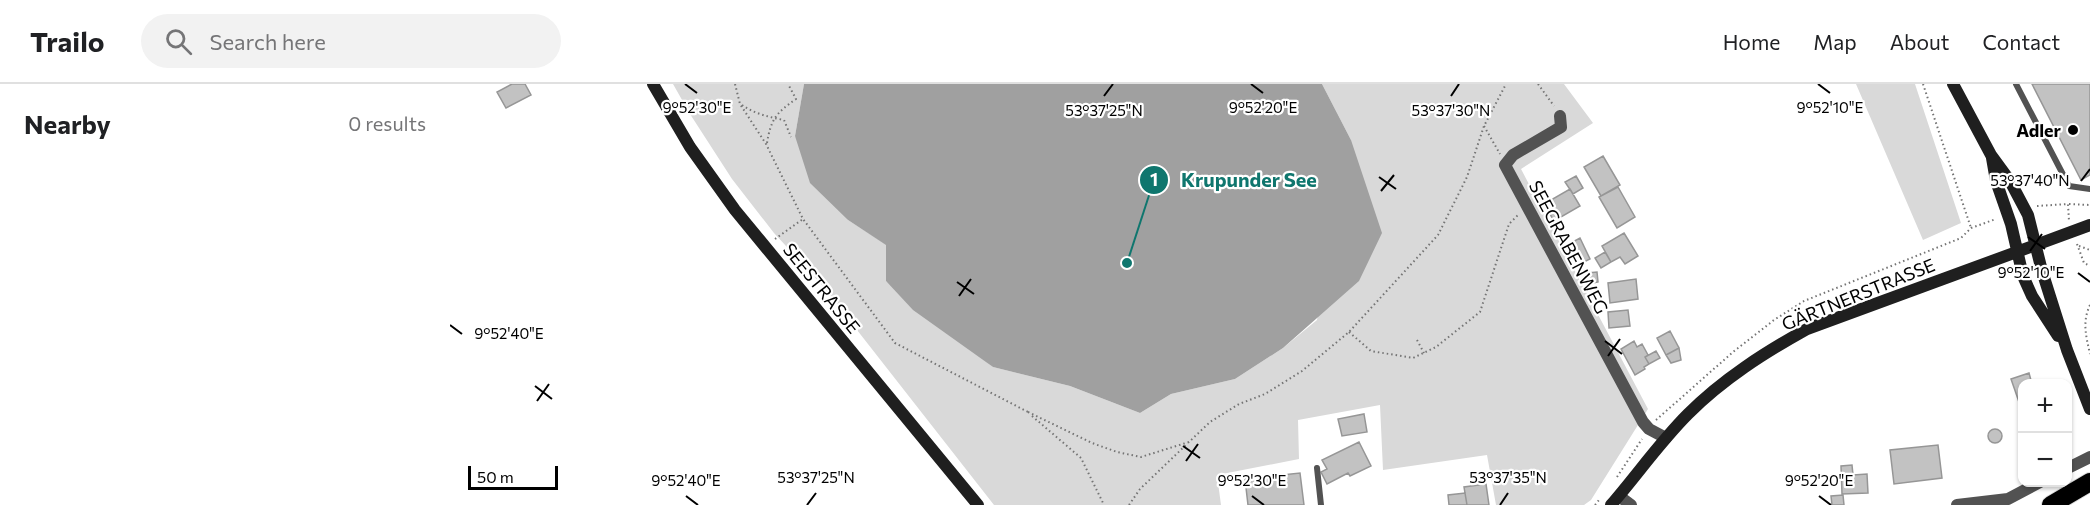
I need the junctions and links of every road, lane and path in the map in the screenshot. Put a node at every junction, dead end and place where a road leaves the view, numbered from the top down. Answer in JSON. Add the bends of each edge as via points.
{"nodes":[{"id":1,"x":653,"y":84,"type":"edge"},
{"id":2,"x":735,"y":84,"type":"edge"},
{"id":3,"x":788,"y":84,"type":"edge"},
{"id":4,"x":1506,"y":84,"type":"edge"},
{"id":5,"x":1538,"y":84,"type":"edge"},
{"id":6,"x":1923,"y":84,"type":"edge"},
{"id":7,"x":1953,"y":84,"type":"edge"},
{"id":8,"x":2016,"y":84,"type":"edge"},
{"id":9,"x":740,"y":104,"type":"junction"},
{"id":10,"x":1560,"y":116,"type":"joint"},
{"id":11,"x":774,"y":118,"type":"junction"},
{"id":12,"x":1484,"y":126,"type":"junction"},
{"id":13,"x":791,"y":136,"type":"dead end"},
{"id":14,"x":766,"y":144,"type":"junction"},
{"id":15,"x":1991,"y":155,"type":"junction"},
{"id":16,"x":1505,"y":165,"type":"junction"},
{"id":17,"x":2090,"y":189,"type":"edge"},
{"id":18,"x":2068,"y":204,"type":"junction"},
{"id":19,"x":2090,"y":205,"type":"edge"},
{"id":20,"x":1527,"y":206,"type":"junction"},
{"id":21,"x":2031,"y":206,"type":"dead end"},
{"id":22,"x":803,"y":219,"type":"junction"},
{"id":23,"x":2069,"y":222,"type":"dead end"},
{"id":24,"x":2090,"y":225,"type":"edge"},
{"id":25,"x":1971,"y":228,"type":"dead end"},
{"id":26,"x":775,"y":239,"type":"dead end"},
{"id":27,"x":2036,"y":245,"type":"junction"},
{"id":28,"x":2090,"y":250,"type":"edge"},
{"id":29,"x":2016,"y":252,"type":"junction"},
{"id":30,"x":2090,"y":266,"type":"edge"},
{"id":31,"x":2090,"y":304,"type":"edge"},
{"id":32,"x":1349,"y":332,"type":"junction"},
{"id":33,"x":1417,"y":340,"type":"dead end"},
{"id":34,"x":2067,"y":350,"type":"junction"},
{"id":35,"x":1424,"y":353,"type":"junction"},
{"id":36,"x":2090,"y":354,"type":"edge"},
{"id":37,"x":2090,"y":409,"type":"edge"},
{"id":38,"x":1028,"y":412,"type":"junction"},
{"id":39,"x":1666,"y":438,"type":"junction"},
{"id":40,"x":1189,"y":442,"type":"junction"},
{"id":41,"x":2090,"y":457,"type":"edge"},
{"id":42,"x":2072,"y":466,"type":"edge"},
{"id":43,"x":1317,"y":468,"type":"dead end"},
{"id":44,"x":2090,"y":482,"type":"edge"},
{"id":45,"x":2031,"y":487,"type":"edge"},
{"id":46,"x":1615,"y":501,"type":"edge"},
{"id":47,"x":978,"y":505,"type":"edge"},
{"id":48,"x":1104,"y":505,"type":"edge"},
{"id":49,"x":1129,"y":505,"type":"edge"},
{"id":50,"x":1321,"y":505,"type":"edge"},
{"id":51,"x":1631,"y":505,"type":"edge"},
{"id":52,"x":1957,"y":505,"type":"edge"},
{"id":53,"x":2051,"y":505,"type":"edge"}],
"edges":[{"from":1,"to":47,"type":"main road","name":"SEESTRASSE","via":[[690,147],[735,210]]},
{"from":2,"to":9,"type":"path"},
{"from":3,"to":11,"type":"path","via":[[795,99]]},
{"from":4,"to":12,"type":"path"},
{"from":5,"to":10,"type":"path"},
{"from":6,"to":25,"type":"path"},
{"from":7,"to":15,"type":"main road"},
{"from":8,"to":17,"type":"lane","via":[[2069,186]]},
{"from":9,"to":11,"type":"path","via":[[749,111]]},
{"from":9,"to":14,"type":"path"},
{"from":10,"to":16,"type":"street","via":[[1561,127],[1513,155]]},
{"from":11,"to":13,"type":"path","via":[[784,120]]},
{"from":11,"to":14,"type":"path"},
{"from":12,"to":16,"type":"path"},
{"from":12,"to":32,"type":"path","via":[[1467,177],[1438,235]]},
{"from":14,"to":22,"type":"path"},
{"from":15,"to":27,"type":"main road","via":[[2022,201]]},
{"from":15,"to":29,"type":"main road"},
{"from":16,"to":20,"type":"street","name":"SEEGRABENWEG"},
{"from":18,"to":19,"type":"path"},
{"from":18,"to":21,"type":"path"},
{"from":18,"to":23,"type":"path"},
{"from":20,"to":35,"type":"path","via":[[1509,224],[1480,312]]},
{"from":20,"to":39,"type":"street","name":"SEEGRABENWEG","via":[[1643,422]]},
{"from":22,"to":26,"type":"path"},
{"from":22,"to":38,"type":"path","via":[[895,343]]},
{"from":24,"to":27,"type":"main road","name":"GÄRTNERSTRASSE"},
{"from":27,"to":29,"type":"main road","name":"GÄRTNERSTRASSE"},
{"from":27,"to":34,"type":"main road"},
{"from":28,"to":30,"type":"path","via":[[2077,244],[2084,262]]},
{"from":29,"to":34,"type":"main road","via":[[2032,296]]},
{"from":29,"to":39,"type":"main road","name":"GÄRTNERSTRASSE","via":[[1807,329],[1720,384]]},
{"from":31,"to":36,"type":"path","via":[[2084,331]]},
{"from":32,"to":35,"type":"path","via":[[1371,351],[1413,358]]},
{"from":32,"to":40,"type":"path","via":[[1302,371],[1210,422]]},
{"from":33,"to":35,"type":"path"},
{"from":34,"to":37,"type":"main road"},
{"from":38,"to":40,"type":"path","via":[[1117,453],[1141,457]]},
{"from":38,"to":48,"type":"path","via":[[1082,458]]},
{"from":39,"to":46,"type":"main road","name":"GÄRTNERSTRASSE"},
{"from":40,"to":49,"type":"path","via":[[1140,489]]},
{"from":41,"to":42,"type":"street"},
{"from":43,"to":50,"type":"lane"},
{"from":44,"to":53,"type":"highway"},
{"from":45,"to":52,"type":"street","via":[[2008,498]]},
{"from":46,"to":51,"type":"street"}]}
